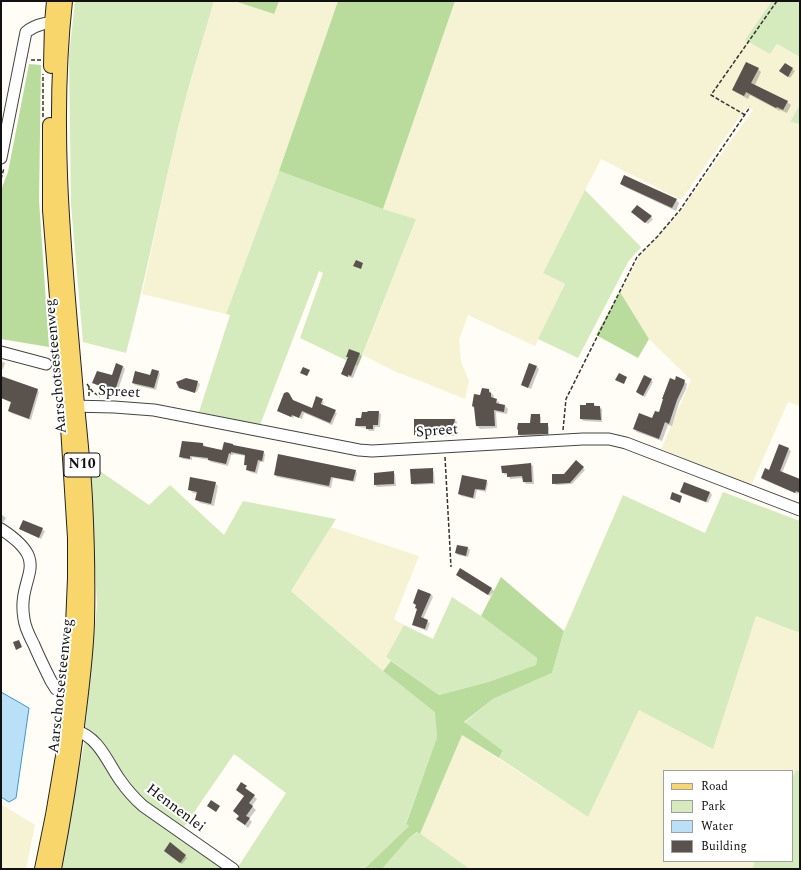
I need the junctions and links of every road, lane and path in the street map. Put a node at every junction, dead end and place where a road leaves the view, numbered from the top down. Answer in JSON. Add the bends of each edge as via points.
{"nodes":[{"id":1,"x":54,"y":1,"type":"edge"},
{"id":2,"x":65,"y":1,"type":"edge"},
{"id":3,"x":777,"y":1,"type":"edge"},
{"id":4,"x":57,"y":22,"type":"junction"},
{"id":5,"x":750,"y":107,"type":"dead end"},
{"id":6,"x":745,"y":115,"type":"junction"},
{"id":7,"x":1,"y":158,"type":"edge"},
{"id":8,"x":1,"y":352,"type":"edge"},
{"id":9,"x":46,"y":364,"type":"dead end"},
{"id":10,"x":86,"y":383,"type":"dead end"},
{"id":11,"x":100,"y":397,"type":"dead end"},
{"id":12,"x":72,"y":406,"type":"junction"},
{"id":13,"x":562,"y":440,"type":"junction"},
{"id":14,"x":444,"y":447,"type":"junction"},
{"id":15,"x":800,"y":510,"type":"edge"},
{"id":16,"x":1,"y":529,"type":"edge"},
{"id":17,"x":451,"y":567,"type":"dead end"},
{"id":18,"x":70,"y":696,"type":"junction"},
{"id":19,"x":76,"y":731,"type":"junction"},
{"id":20,"x":42,"y":869,"type":"edge"},
{"id":21,"x":54,"y":869,"type":"edge"},
{"id":22,"x":233,"y":869,"type":"edge"}],
"edges":[{"from":1,"to":4,"type":"main road","name":"Aarschotsesteenweg","number":"N10"},
{"from":2,"to":4,"type":"main road","name":"Aarschotsesteenweg","number":"N10"},
{"from":3,"to":6,"type":"path","via":[[711,95]]},
{"from":4,"to":7,"type":"street","via":[[40,24],[26,32]]},
{"from":4,"to":12,"type":"main road","name":"Aarschotsesteenweg","number":"N10"},
{"from":5,"to":6,"type":"path"},
{"from":6,"to":13,"type":"path","via":[[680,210],[637,257],[566,399]]},
{"from":8,"to":9,"type":"street"},
{"from":10,"to":11,"type":"path"},
{"from":12,"to":14,"type":"street","name":"Spreet","via":[[154,410],[358,450]]},
{"from":12,"to":18,"type":"main road","name":"Aarschotsesteenweg","number":"N10","via":[[75,538]]},
{"from":12,"to":19,"type":"main road","name":"Aarschotsesteenweg","number":"N10","via":[[85,497],[87,622]]},
{"from":13,"to":14,"type":"street","name":"Spreet"},
{"from":13,"to":15,"type":"street","name":"Spreet","via":[[609,439],[626,443]]},
{"from":14,"to":17,"type":"path"},
{"from":16,"to":18,"type":"street","via":[[23,545],[28,554],[30,574],[23,608],[24,623],[50,681],[56,689]]},
{"from":18,"to":20,"type":"main road","name":"Aarschotsesteenweg","number":"N10","via":[[54,816]]},
{"from":19,"to":21,"type":"main road","name":"Aarschotsesteenweg","number":"N10"},
{"from":19,"to":22,"type":"street","name":"Hennenlei","via":[[89,736],[143,806]]}]}
